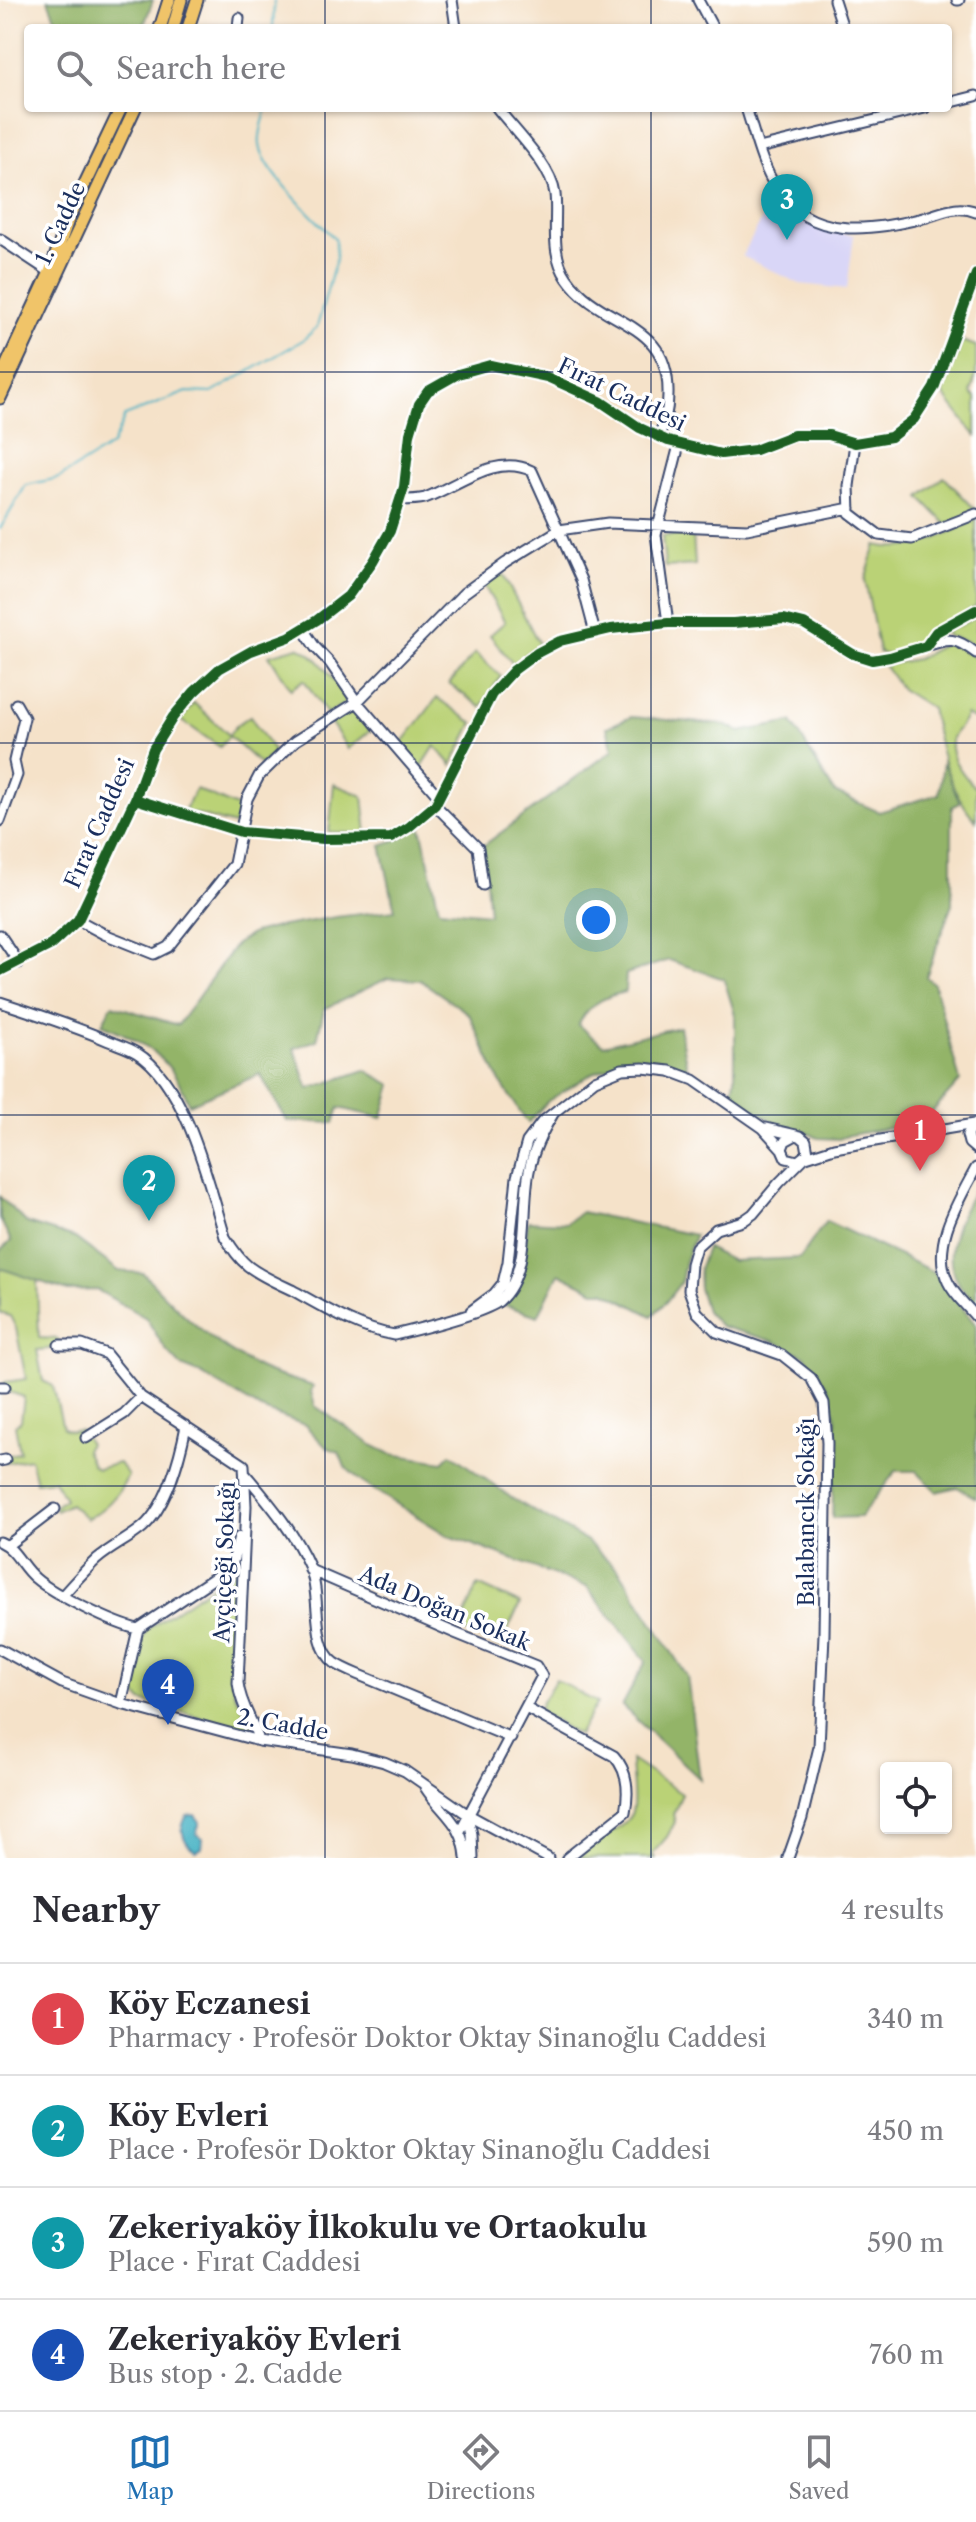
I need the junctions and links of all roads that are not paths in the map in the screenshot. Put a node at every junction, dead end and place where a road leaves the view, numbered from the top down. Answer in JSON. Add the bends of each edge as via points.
{"nodes":[{"id":1,"x":169,"y":0,"type":"edge"},
{"id":2,"x":181,"y":0,"type":"edge"},
{"id":3,"x":197,"y":0,"type":"edge"},
{"id":4,"x":452,"y":0,"type":"edge"},
{"id":5,"x":698,"y":0,"type":"edge"},
{"id":6,"x":834,"y":0,"type":"edge"},
{"id":7,"x":161,"y":24,"type":"edge"},
{"id":8,"x":174,"y":24,"type":"edge"},
{"id":9,"x":189,"y":24,"type":"edge"},
{"id":10,"x":455,"y":24,"type":"edge"},
{"id":11,"x":711,"y":24,"type":"edge"},
{"id":12,"x":842,"y":24,"type":"edge"},
{"id":13,"x":976,"y":96,"type":"edge"},
{"id":14,"x":952,"y":102,"type":"edge"},
{"id":15,"x":119,"y":112,"type":"edge"},
{"id":16,"x":133,"y":112,"type":"edge"},
{"id":17,"x":500,"y":112,"type":"edge"},
{"id":18,"x":747,"y":112,"type":"edge"},
{"id":19,"x":866,"y":112,"type":"edge"},
{"id":20,"x":908,"y":112,"type":"edge"},
{"id":21,"x":869,"y":121,"type":"junction"},
{"id":22,"x":759,"y":148,"type":"junction"},
{"id":23,"x":976,"y":212,"type":"edge"},
{"id":24,"x":0,"y":239,"type":"edge"},
{"id":25,"x":50,"y":272,"type":"junction"},
{"id":26,"x":976,"y":274,"type":"edge"},
{"id":27,"x":0,"y":379,"type":"edge"},
{"id":28,"x":0,"y":398,"type":"edge"},
{"id":29,"x":658,"y":436,"type":"junction"},
{"id":30,"x":855,"y":443,"type":"junction"},
{"id":31,"x":679,"y":445,"type":"junction"},
{"id":32,"x":400,"y":500,"type":"junction"},
{"id":33,"x":850,"y":508,"type":"junction"},
{"id":34,"x":976,"y":514,"type":"edge"},
{"id":35,"x":659,"y":524,"type":"junction"},
{"id":36,"x":559,"y":530,"type":"junction"},
{"id":37,"x":976,"y":610,"type":"edge"},
{"id":38,"x":668,"y":623,"type":"junction"},
{"id":39,"x":303,"y":629,"type":"junction"},
{"id":40,"x":595,"y":633,"type":"junction"},
{"id":41,"x":926,"y":646,"type":"junction"},
{"id":42,"x":976,"y":653,"type":"edge"},
{"id":43,"x":357,"y":702,"type":"junction"},
{"id":44,"x":16,"y":704,"type":"dead end"},
{"id":45,"x":135,"y":799,"type":"junction"},
{"id":46,"x":437,"y":801,"type":"junction"},
{"id":47,"x":0,"y":821,"type":"edge"},
{"id":48,"x":241,"y":832,"type":"junction"},
{"id":49,"x":483,"y":885,"type":"dead end"},
{"id":50,"x":78,"y":920,"type":"junction"},
{"id":51,"x":0,"y":935,"type":"edge"},
{"id":52,"x":19,"y":963,"type":"junction"},
{"id":53,"x":0,"y":971,"type":"edge"},
{"id":54,"x":0,"y":1002,"type":"edge"},
{"id":55,"x":975,"y":1124,"type":"edge"},
{"id":56,"x":763,"y":1128,"type":"junction"},
{"id":57,"x":944,"y":1130,"type":"junction"},
{"id":58,"x":796,"y":1135,"type":"junction"},
{"id":59,"x":806,"y":1141,"type":"junction"},
{"id":60,"x":972,"y":1146,"type":"edge"},
{"id":61,"x":834,"y":1148,"type":"junction"},
{"id":62,"x":783,"y":1152,"type":"junction"},
{"id":63,"x":804,"y":1158,"type":"junction"},
{"id":64,"x":975,"y":1169,"type":"edge"},
{"id":65,"x":779,"y":1183,"type":"junction"},
{"id":66,"x":976,"y":1317,"type":"edge"},
{"id":67,"x":59,"y":1345,"type":"dead end"},
{"id":68,"x":141,"y":1397,"type":"junction"},
{"id":69,"x":186,"y":1426,"type":"junction"},
{"id":70,"x":86,"y":1438,"type":"dead end"},
{"id":71,"x":246,"y":1475,"type":"junction"},
{"id":72,"x":55,"y":1509,"type":"dead end"},
{"id":73,"x":4,"y":1544,"type":"edge"},
{"id":74,"x":310,"y":1570,"type":"junction"},
{"id":75,"x":63,"y":1595,"type":"junction"},
{"id":76,"x":138,"y":1629,"type":"junction"},
{"id":77,"x":0,"y":1649,"type":"edge"},
{"id":78,"x":121,"y":1704,"type":"junction"},
{"id":79,"x":526,"y":1708,"type":"junction"},
{"id":80,"x":511,"y":1738,"type":"junction"},
{"id":81,"x":259,"y":1741,"type":"junction"},
{"id":82,"x":423,"y":1784,"type":"junction"},
{"id":83,"x":467,"y":1814,"type":"junction"},
{"id":84,"x":489,"y":1825,"type":"junction"},
{"id":85,"x":460,"y":1831,"type":"junction"},
{"id":86,"x":472,"y":1834,"type":"junction"},
{"id":87,"x":466,"y":1858,"type":"edge"},
{"id":88,"x":473,"y":1858,"type":"edge"},
{"id":89,"x":548,"y":1858,"type":"edge"},
{"id":90,"x":567,"y":1858,"type":"edge"},
{"id":91,"x":788,"y":1858,"type":"edge"}],
"edges":[{"from":1,"to":7,"type":"main road"},
{"from":2,"to":8,"type":"main road"},
{"from":3,"to":9,"type":"main road"},
{"from":4,"to":10,"type":"street"},
{"from":5,"to":11,"type":"street"},
{"from":6,"to":12,"type":"street"},
{"from":13,"to":14,"type":"street"},
{"from":15,"to":25,"type":"main road","name":"1. Cadde","via":[[69,217]]},
{"from":16,"to":28,"type":"main road","name":"1. Cadde"},
{"from":17,"to":29,"type":"street","via":[[549,175],[555,193],[555,242],[566,276],[586,300],[636,328],[657,347],[668,381],[668,410]]},
{"from":18,"to":22,"type":"street"},
{"from":19,"to":21,"type":"street"},
{"from":20,"to":21,"type":"street"},
{"from":21,"to":22,"type":"street"},
{"from":22,"to":23,"type":"street","via":[[766,170],[788,203],[834,227],[858,230],[965,208]]},
{"from":24,"to":25,"type":"street"},
{"from":25,"to":27,"type":"main road","name":"1. Cadde"},
{"from":26,"to":30,"type":"street","name":"Fırat Caddesi","via":[[934,388],[914,419],[891,437]]},
{"from":29,"to":31,"type":"street","name":"Fırat Caddesi"},
{"from":29,"to":32,"type":"street","name":"Fırat Caddesi","via":[[564,384],[490,365],[458,374],[428,391],[419,404]]},
{"from":30,"to":31,"type":"street","name":"Fırat Caddesi","via":[[829,435],[794,435],[755,450],[721,454]]},
{"from":30,"to":33,"type":"street"},
{"from":31,"to":35,"type":"street"},
{"from":32,"to":36,"type":"street","via":[[423,499],[486,470],[520,465],[532,471]]},
{"from":32,"to":39,"type":"street","name":"Fırat Caddesi","via":[[390,531],[348,596]]},
{"from":33,"to":34,"type":"street","via":[[879,535],[912,539]]},
{"from":33,"to":35,"type":"street","via":[[747,529]]},
{"from":35,"to":36,"type":"street","via":[[608,523]]},
{"from":35,"to":38,"type":"street"},
{"from":36,"to":40,"type":"street","via":[[581,580]]},
{"from":36,"to":43,"type":"street","via":[[464,593]]},
{"from":37,"to":41,"type":"street","via":[[936,632]]},
{"from":38,"to":40,"type":"street"},
{"from":38,"to":41,"type":"street","via":[[784,619],[872,660]]},
{"from":39,"to":43,"type":"street"},
{"from":39,"to":45,"type":"street","name":"Fırat Caddesi","via":[[219,669],[194,692],[153,749]]},
{"from":40,"to":46,"type":"street","via":[[560,641],[514,670],[492,694]]},
{"from":41,"to":42,"type":"street","via":[[956,639]]},
{"from":43,"to":46,"type":"street"},
{"from":43,"to":48,"type":"street","via":[[295,741],[259,776],[247,799]]},
{"from":44,"to":47,"type":"street","via":[[24,718],[14,761],[17,775]]},
{"from":45,"to":48,"type":"street"},
{"from":45,"to":50,"type":"street","name":"Fırat Caddesi"},
{"from":46,"to":48,"type":"street","via":[[391,838]]},
{"from":46,"to":49,"type":"street","via":[[478,848]]},
{"from":48,"to":50,"type":"street","via":[[234,864],[168,947],[154,954]]},
{"from":50,"to":52,"type":"street","name":"Fırat Caddesi","via":[[51,945]]},
{"from":51,"to":52,"type":"street"},
{"from":52,"to":53,"type":"street","name":"Fırat Caddesi"},
{"from":54,"to":56,"type":"street","via":[[137,1052],[159,1070],[174,1092],[225,1237],[236,1254],[315,1303],[383,1334],[484,1310],[499,1301],[518,1271],[536,1144],[553,1114],[595,1080],[622,1069],[670,1071],[694,1080]]},
{"from":55,"to":57,"type":"street"},
{"from":55,"to":60,"type":"street","via":[[967,1135]]},
{"from":56,"to":58,"type":"street"},
{"from":56,"to":62,"type":"street"},
{"from":57,"to":60,"type":"street"},
{"from":57,"to":61,"type":"street"},
{"from":58,"to":59,"type":"street"},
{"from":58,"to":62,"type":"street","via":[[785,1141]]},
{"from":59,"to":61,"type":"street"},
{"from":59,"to":63,"type":"street"},
{"from":60,"to":64,"type":"street"},
{"from":61,"to":63,"type":"street"},
{"from":62,"to":63,"type":"street","via":[[790,1160]]},
{"from":62,"to":65,"type":"street"},
{"from":63,"to":65,"type":"street","name":"Balabancık Sokağı"},
{"from":64,"to":66,"type":"street","via":[[946,1231],[942,1257],[949,1284]]},
{"from":65,"to":91,"type":"street","name":"Balabancık Sokağı","via":[[753,1214],[716,1229],[696,1247],[689,1290],[697,1312],[717,1332],[782,1355],[811,1378],[824,1403],[819,1747]]},
{"from":67,"to":68,"type":"street","name":"Ayçiçeği Sokağı","via":[[82,1345],[106,1354]]},
{"from":68,"to":69,"type":"street","name":"Ayçiçeği Sokağı"},
{"from":68,"to":70,"type":"street"},
{"from":69,"to":71,"type":"street","name":"Ayçiçeği Sokağı","via":[[244,1465]]},
{"from":69,"to":75,"type":"street","via":[[181,1452],[154,1515],[99,1558]]},
{"from":71,"to":74,"type":"street","via":[[282,1520]]},
{"from":71,"to":76,"type":"street","via":[[232,1566]]},
{"from":71,"to":81,"type":"street","name":"Ayçiçeği Sokağı","via":[[238,1683]]},
{"from":72,"to":73,"type":"street"},
{"from":73,"to":75,"type":"street","via":[[34,1578]]},
{"from":74,"to":79,"type":"street","name":"Ada Doğan Sokak","via":[[536,1666],[542,1676]]},
{"from":74,"to":80,"type":"street","via":[[319,1641],[335,1663]]},
{"from":75,"to":76,"type":"street"},
{"from":76,"to":78,"type":"street"},
{"from":77,"to":78,"type":"street","name":"2. Cadde","via":[[62,1683]]},
{"from":78,"to":81,"type":"street","name":"2. Cadde"},
{"from":79,"to":80,"type":"street","name":"Ada Doğan Sokak"},
{"from":79,"to":90,"type":"street","via":[[614,1756],[625,1774],[625,1812]]},
{"from":80,"to":83,"type":"street","name":"Ada Doğan Sokak"},
{"from":81,"to":82,"type":"street","name":"2. Cadde","via":[[352,1754],[405,1771]]},
{"from":82,"to":83,"type":"street","name":"2. Cadde"},
{"from":82,"to":85,"type":"street"},
{"from":83,"to":84,"type":"street","name":"2. Cadde"},
{"from":83,"to":85,"type":"street","name":"Ada Doğan Sokak"},
{"from":83,"to":86,"type":"street"},
{"from":84,"to":86,"type":"street"},
{"from":84,"to":89,"type":"street","name":"2. Cadde"},
{"from":85,"to":87,"type":"street"},
{"from":86,"to":88,"type":"street"}]}
